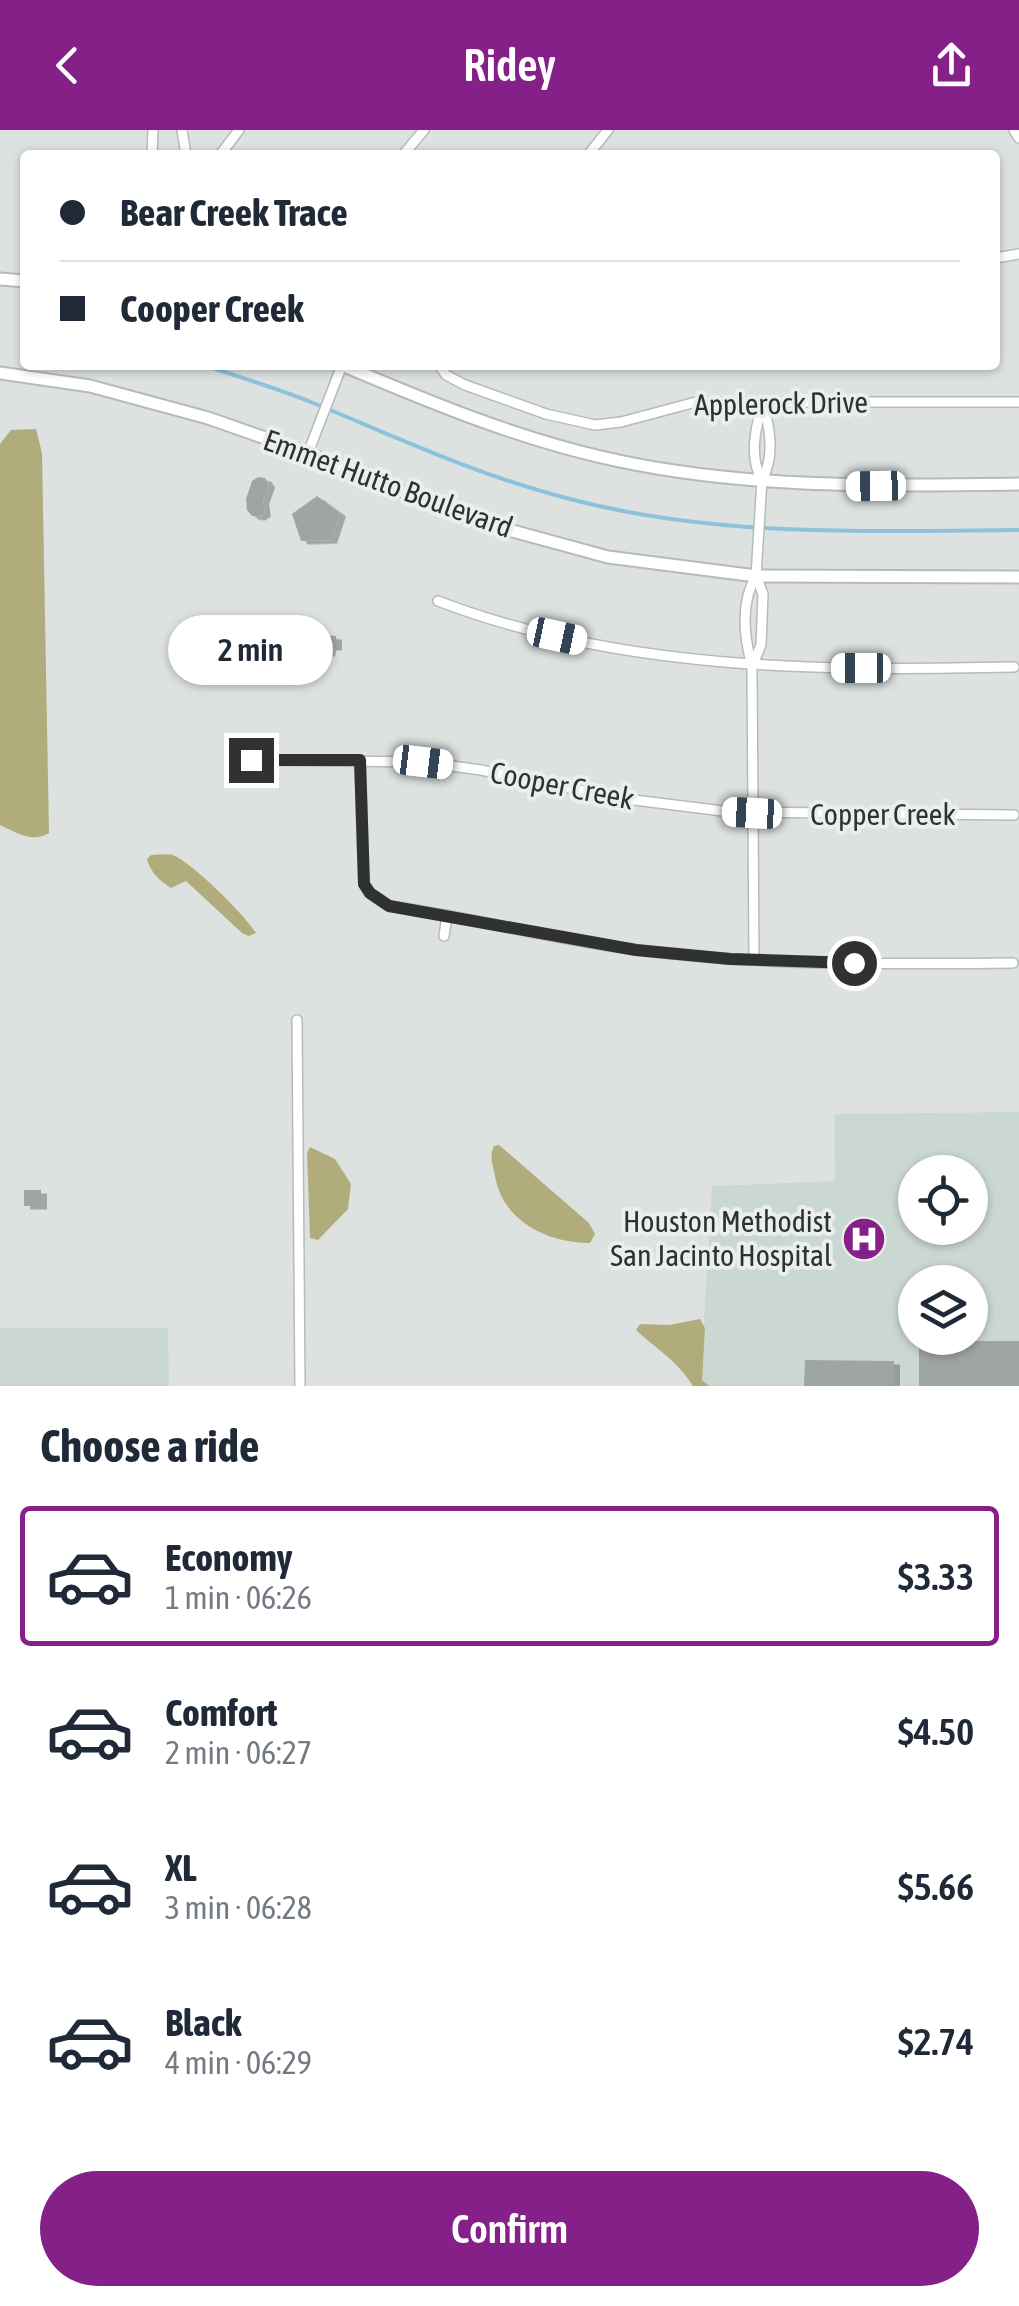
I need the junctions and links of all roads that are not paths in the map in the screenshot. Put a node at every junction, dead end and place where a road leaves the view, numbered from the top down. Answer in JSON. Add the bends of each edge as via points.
{"nodes":[{"id":1,"x":239,"y":130,"type":"edge"},
{"id":2,"x":424,"y":130,"type":"edge"},
{"id":3,"x":608,"y":130,"type":"edge"},
{"id":4,"x":1014,"y":130,"type":"edge"},
{"id":5,"x":1019,"y":138,"type":"edge"},
{"id":6,"x":224,"y":150,"type":"edge"},
{"id":7,"x":407,"y":150,"type":"edge"},
{"id":8,"x":592,"y":150,"type":"edge"},
{"id":9,"x":340,"y":370,"type":"edge"},
{"id":10,"x":354,"y":370,"type":"edge"},
{"id":11,"x":442,"y":370,"type":"edge"},
{"id":12,"x":0,"y":373,"type":"edge"},
{"id":13,"x":1019,"y":402,"type":"edge"},
{"id":14,"x":763,"y":403,"type":"junction"},
{"id":15,"x":308,"y":453,"type":"junction"},
{"id":16,"x":762,"y":480,"type":"junction"},
{"id":17,"x":1019,"y":484,"type":"edge"},
{"id":18,"x":756,"y":576,"type":"junction"},
{"id":19,"x":1019,"y":578,"type":"edge"},
{"id":20,"x":438,"y":601,"type":"dead end"},
{"id":21,"x":752,"y":666,"type":"junction"},
{"id":22,"x":1014,"y":667,"type":"dead end"},
{"id":23,"x":251,"y":760,"type":"dead end"},
{"id":24,"x":360,"y":760,"type":"junction"},
{"id":25,"x":752,"y":813,"type":"junction"},
{"id":26,"x":1014,"y":814,"type":"dead end"},
{"id":27,"x":447,"y":916,"type":"junction"},
{"id":28,"x":444,"y":936,"type":"dead end"},
{"id":29,"x":754,"y":960,"type":"junction"},
{"id":30,"x":1014,"y":963,"type":"dead end"},
{"id":31,"x":297,"y":1020,"type":"dead end"},
{"id":32,"x":300,"y":1386,"type":"edge"}],
"edges":[{"from":1,"to":6,"type":"street"},
{"from":2,"to":7,"type":"street"},
{"from":3,"to":8,"type":"street"},
{"from":4,"to":5,"type":"street"},
{"from":9,"to":15,"type":"street"},
{"from":10,"to":16,"type":"street","via":[[533,438],[635,463]]},
{"from":11,"to":14,"type":"street","name":"Applerock Drive","via":[[546,414],[596,425],[696,402]]},
{"from":12,"to":15,"type":"street","name":"Emmet Hutto Boulevard","via":[[90,386]]},
{"from":13,"to":14,"type":"street","name":"Applerock Drive"},
{"from":14,"to":16,"type":"street","via":[[770,429]]},
{"from":15,"to":18,"type":"street","name":"Emmet Hutto Boulevard","via":[[472,520],[608,557]]},
{"from":16,"to":17,"type":"street"},
{"from":16,"to":18,"type":"street"},
{"from":18,"to":19,"type":"street","name":"Emmet Hutto Boulevard"},
{"from":18,"to":21,"type":"street","via":[[746,593]]},
{"from":18,"to":21,"type":"street","via":[[764,594],[762,645]]},
{"from":20,"to":21,"type":"street","via":[[588,642]]},
{"from":21,"to":22,"type":"street"},
{"from":21,"to":25,"type":"street"},
{"from":23,"to":24,"type":"street","name":"Cooper Creek"},
{"from":24,"to":25,"type":"street","name":"Cooper Creek","via":[[462,766],[658,804]]},
{"from":24,"to":27,"type":"street","via":[[364,884],[380,902]]},
{"from":25,"to":26,"type":"street","name":"Copper Creek"},
{"from":25,"to":29,"type":"street"},
{"from":27,"to":28,"type":"street"},
{"from":27,"to":29,"type":"street","via":[[624,948]]},
{"from":29,"to":30,"type":"street"},
{"from":31,"to":32,"type":"street"}]}
